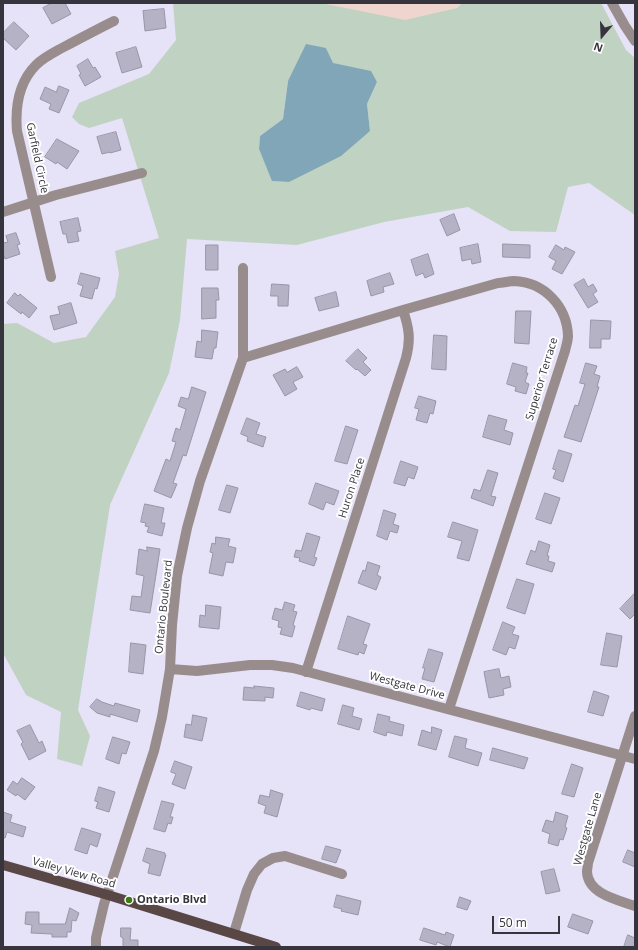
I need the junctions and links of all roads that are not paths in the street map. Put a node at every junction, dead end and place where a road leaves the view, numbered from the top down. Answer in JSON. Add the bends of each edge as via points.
{"nodes":[{"id":1,"x":612,"y":3,"type":"edge"},
{"id":2,"x":114,"y":21,"type":"dead end"},
{"id":3,"x":635,"y":41,"type":"edge"},
{"id":4,"x":142,"y":173,"type":"dead end"},
{"id":5,"x":34,"y":203,"type":"junction"},
{"id":6,"x":3,"y":212,"type":"edge"},
{"id":7,"x":242,"y":268,"type":"dead end"},
{"id":8,"x":50,"y":277,"type":"dead end"},
{"id":9,"x":403,"y":310,"type":"junction"},
{"id":10,"x":242,"y":358,"type":"junction"},
{"id":11,"x":170,"y":669,"type":"junction"},
{"id":12,"x":306,"y":672,"type":"junction"},
{"id":13,"x":449,"y":709,"type":"junction"},
{"id":14,"x":635,"y":716,"type":"edge"},
{"id":15,"x":622,"y":756,"type":"junction"},
{"id":16,"x":635,"y":759,"type":"edge"},
{"id":17,"x":3,"y":865,"type":"edge"},
{"id":18,"x":342,"y":874,"type":"dead end"},
{"id":19,"x":108,"y":894,"type":"junction"},
{"id":20,"x":635,"y":906,"type":"edge"},
{"id":21,"x":234,"y":933,"type":"junction"},
{"id":22,"x":96,"y":947,"type":"edge"},
{"id":23,"x":276,"y":947,"type":"edge"}],
"edges":[{"from":1,"to":3,"type":"street"},
{"from":2,"to":5,"type":"street","name":"Garfield Circle","via":[[44,58],[24,83],[18,98],[16,117]]},
{"from":4,"to":5,"type":"street"},
{"from":5,"to":6,"type":"street"},
{"from":5,"to":8,"type":"street","name":"Garfield Circle"},
{"from":7,"to":10,"type":"street","name":"Ontario Boulevard"},
{"from":9,"to":10,"type":"street","name":"Superior Terrace"},
{"from":9,"to":12,"type":"street","name":"Huron Place","via":[[410,334],[406,358]]},
{"from":9,"to":13,"type":"street","name":"Superior Terrace","via":[[498,283],[527,283],[541,288],[552,297],[561,309],[568,337]]},
{"from":10,"to":11,"type":"street","name":"Ontario Boulevard","via":[[200,481],[187,528],[177,576]]},
{"from":11,"to":12,"type":"street","name":"Westgate Drive","via":[[197,671],[272,665]]},
{"from":11,"to":19,"type":"street","name":"Ontario Boulevard","via":[[154,751]]},
{"from":12,"to":13,"type":"street","name":"Westgate Drive"},
{"from":13,"to":15,"type":"street","name":"Westgate Drive"},
{"from":14,"to":15,"type":"street"},
{"from":15,"to":16,"type":"street","name":"Westgate Drive"},
{"from":15,"to":20,"type":"street","name":"Westgate Lane","via":[[587,872],[590,881],[603,894]]},
{"from":17,"to":19,"type":"main road","name":"Valley View Road"},
{"from":18,"to":21,"type":"street","via":[[285,856],[273,858],[262,864],[247,890]]},
{"from":19,"to":21,"type":"main road","name":"Valley View Road"},
{"from":19,"to":22,"type":"street","name":"Ontario Boulevard"},
{"from":21,"to":23,"type":"main road","name":"Valley View Road"}]}
